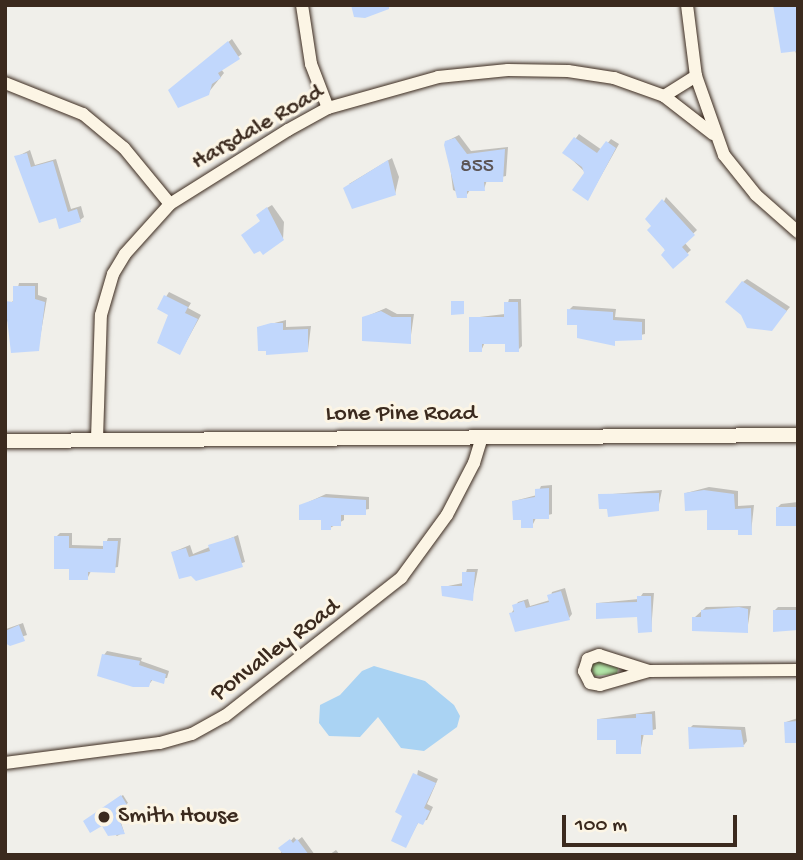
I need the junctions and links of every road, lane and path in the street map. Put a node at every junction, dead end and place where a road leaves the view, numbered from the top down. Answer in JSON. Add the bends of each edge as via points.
{"nodes":[{"id":1,"x":302,"y":5,"type":"edge"},
{"id":2,"x":687,"y":5,"type":"edge"},
{"id":3,"x":696,"y":76,"type":"junction"},
{"id":4,"x":5,"y":83,"type":"edge"},
{"id":5,"x":664,"y":96,"type":"junction"},
{"id":6,"x":328,"y":108,"type":"junction"},
{"id":7,"x":714,"y":135,"type":"junction"},
{"id":8,"x":170,"y":204,"type":"junction"},
{"id":9,"x":798,"y":232,"type":"edge"},
{"id":10,"x":798,"y":435,"type":"edge"},
{"id":11,"x":482,"y":437,"type":"junction"},
{"id":12,"x":97,"y":439,"type":"junction"},
{"id":13,"x":5,"y":441,"type":"edge"},
{"id":14,"x":798,"y":670,"type":"edge"},
{"id":15,"x":649,"y":671,"type":"dead end"},
{"id":16,"x":5,"y":763,"type":"edge"}],
"edges":[{"from":1,"to":6,"type":"street","via":[[311,64]]},
{"from":2,"to":3,"type":"street"},
{"from":3,"to":5,"type":"street"},
{"from":3,"to":7,"type":"street"},
{"from":4,"to":8,"type":"street","via":[[83,114],[124,148]]},
{"from":5,"to":6,"type":"street","name":"Harsdale Road","via":[[596,75],[508,70],[438,77]]},
{"from":5,"to":7,"type":"street","name":"Harsdale Road"},
{"from":6,"to":8,"type":"street","name":"Harsdale Road"},
{"from":7,"to":9,"type":"street","via":[[756,195]]},
{"from":8,"to":12,"type":"street","name":"Harsdale Road","via":[[125,254],[104,301]]},
{"from":10,"to":11,"type":"street","name":"Lone Pine Road"},
{"from":11,"to":12,"type":"street","name":"Lone Pine Road"},
{"from":11,"to":16,"type":"street","name":"Ponvalley Road","via":[[447,515],[401,578],[225,716],[204,729],[160,743]]},
{"from":12,"to":13,"type":"street","name":"Lone Pine Road"},
{"from":14,"to":15,"type":"street"}]}
